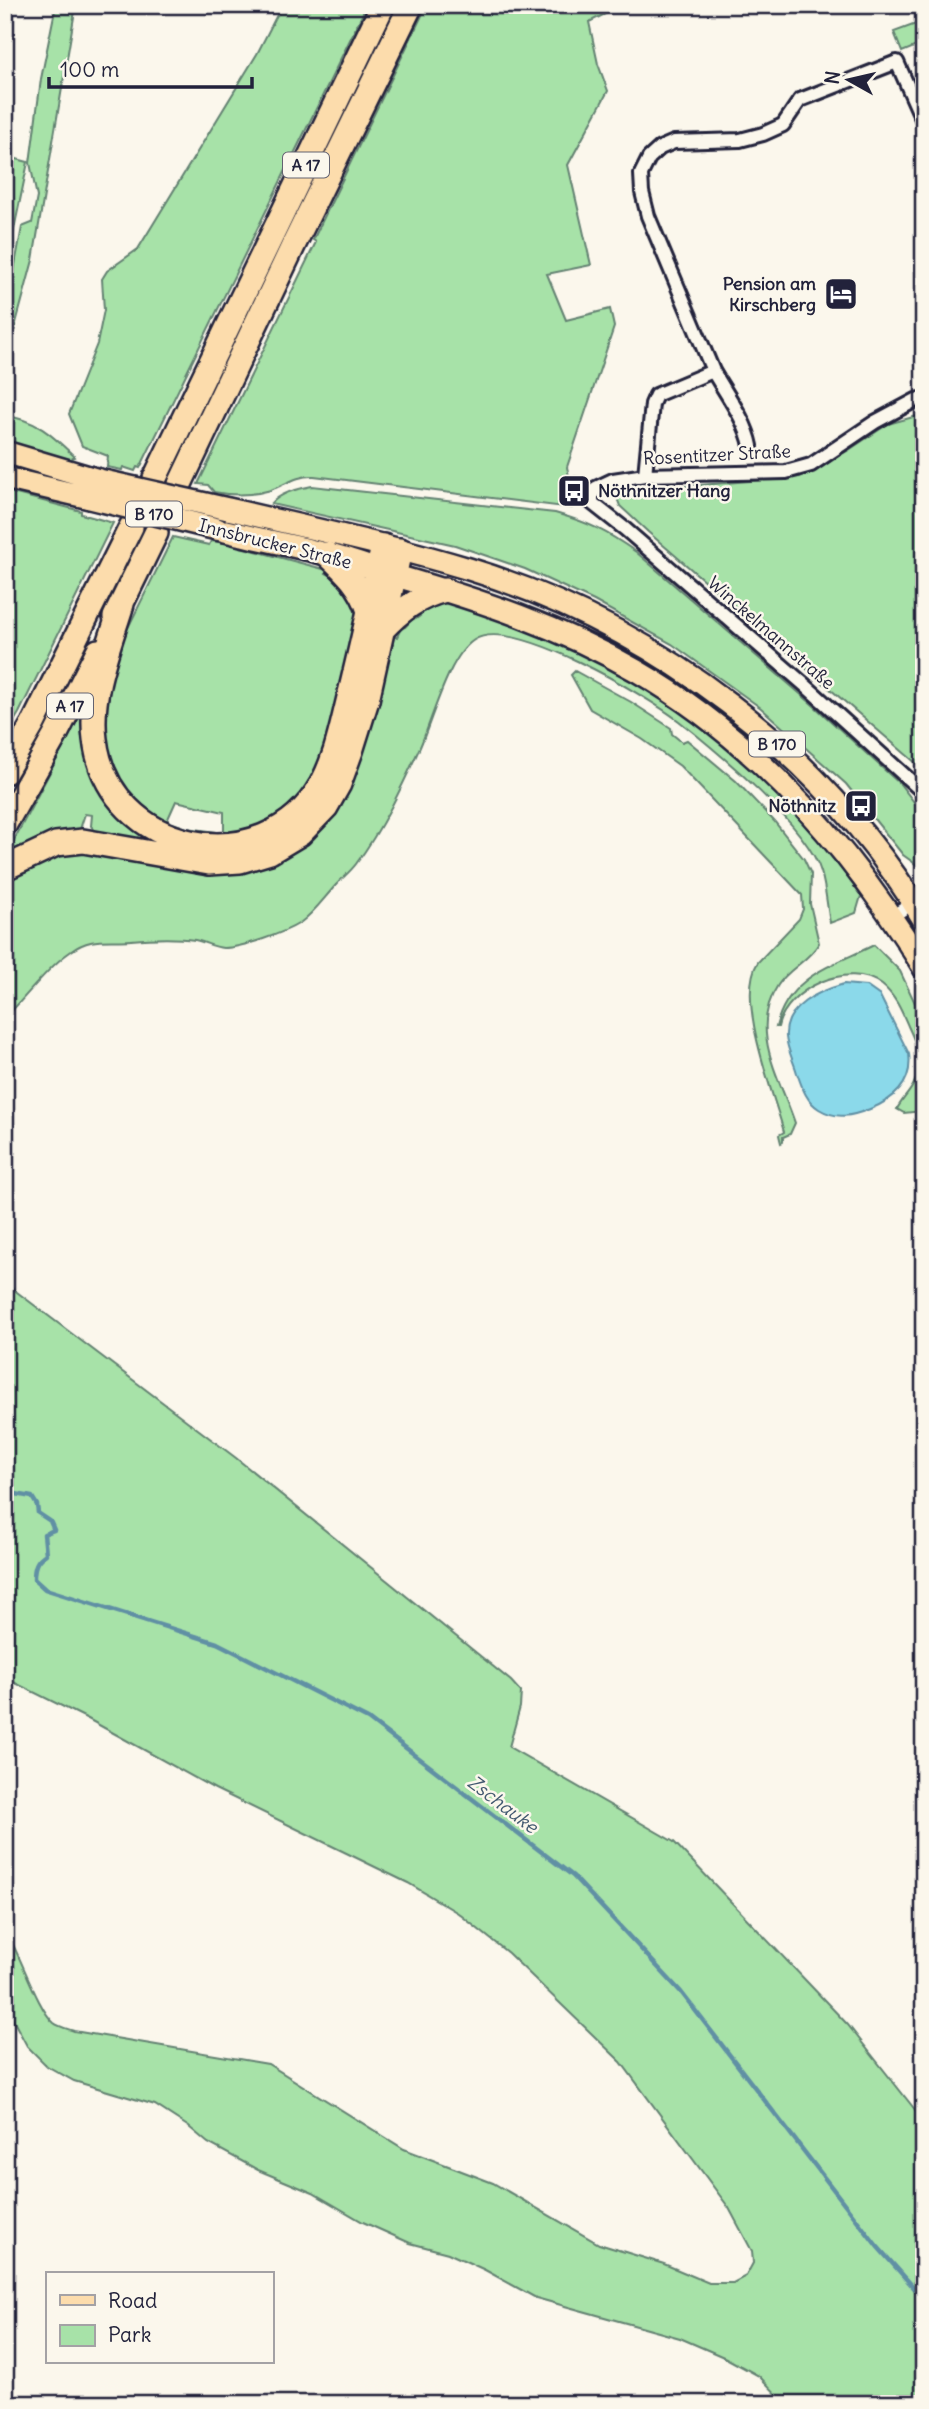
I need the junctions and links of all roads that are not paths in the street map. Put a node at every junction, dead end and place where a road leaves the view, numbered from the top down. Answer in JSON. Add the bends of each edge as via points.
{"nodes":[{"id":1,"x":383,"y":5,"type":"edge"},
{"id":2,"x":411,"y":5,"type":"edge"},
{"id":3,"x":924,"y":123,"type":"edge"},
{"id":4,"x":713,"y":370,"type":"junction"},
{"id":5,"x":924,"y":398,"type":"edge"},
{"id":6,"x":751,"y":446,"type":"dead end"},
{"id":7,"x":5,"y":452,"type":"edge"},
{"id":8,"x":645,"y":475,"type":"junction"},
{"id":9,"x":5,"y":478,"type":"edge"},
{"id":10,"x":155,"y":478,"type":"dead end"},
{"id":11,"x":180,"y":484,"type":"dead end"},
{"id":12,"x":94,"y":489,"type":"junction"},
{"id":13,"x":592,"y":503,"type":"joint"},
{"id":14,"x":131,"y":527,"type":"dead end"},
{"id":15,"x":156,"y":533,"type":"dead end"},
{"id":16,"x":391,"y":548,"type":"junction"},
{"id":17,"x":327,"y":554,"type":"junction"},
{"id":18,"x":386,"y":573,"type":"junction"},
{"id":19,"x":444,"y":590,"type":"junction"},
{"id":20,"x":121,"y":604,"type":"junction"},
{"id":21,"x":375,"y":620,"type":"junction"},
{"id":22,"x":33,"y":724,"type":"junction"},
{"id":23,"x":5,"y":751,"type":"edge"},
{"id":24,"x":5,"y":772,"type":"edge"},
{"id":25,"x":924,"y":793,"type":"edge"},
{"id":26,"x":5,"y":824,"type":"edge"},
{"id":27,"x":5,"y":868,"type":"edge"},
{"id":28,"x":921,"y":910,"type":"edge"},
{"id":29,"x":891,"y":917,"type":"junction"},
{"id":30,"x":924,"y":968,"type":"edge"}],
"edges":[{"from":1,"to":10,"type":"highway","number":"A 17"},
{"from":2,"to":11,"type":"highway","number":"A 17"},
{"from":3,"to":4,"type":"street","via":[[897,61],[800,100],[783,125],[763,134],[740,140],[674,142],[649,158],[641,174],[649,216]]},
{"from":4,"to":6,"type":"street"},
{"from":4,"to":8,"type":"street","via":[[656,395]]},
{"from":5,"to":8,"type":"street","name":"Rosentitzer Straße","via":[[875,422],[811,465],[786,472]]},
{"from":7,"to":12,"type":"main road","name":"Innsbrucker Straße","number":"B 170"},
{"from":8,"to":13,"type":"street","name":"Rosentitzer Straße","via":[[596,488]]},
{"from":9,"to":12,"type":"main road","name":"Innsbrucker Straße","number":"B 170"},
{"from":12,"to":16,"type":"main road","name":"Innsbrucker Straße","number":"B 170","bridge":true,"via":[[228,509]]},
{"from":12,"to":17,"type":"main road","name":"Innsbrucker Straße","number":"B 170","bridge":true,"via":[[218,529]]},
{"from":13,"to":25,"type":"street","name":"Winckelmannstraße"},
{"from":14,"to":22,"type":"highway","number":"A 17"},
{"from":15,"to":20,"type":"highway","number":"A 17"},
{"from":16,"to":18,"type":"highway"},
{"from":16,"to":28,"type":"main road","number":"B 170","via":[[540,595],[633,640],[701,683],[758,727],[825,791]]},
{"from":17,"to":18,"type":"main road","name":"Innsbrucker Straße","number":"B 170"},
{"from":17,"to":21,"type":"highway","via":[[350,575]]},
{"from":18,"to":19,"type":"main road","name":"Innsbrucker Straße","number":"B 170"},
{"from":18,"to":21,"type":"highway"},
{"from":19,"to":21,"type":"highway"},
{"from":19,"to":29,"type":"main road","number":"B 170","via":[[575,639],[685,702],[730,736],[796,799],[849,859]]},
{"from":20,"to":21,"type":"highway","via":[[96,710],[94,738],[99,758],[108,781],[140,820],[174,839],[197,844],[243,842],[280,827],[306,805],[330,764]]},
{"from":20,"to":26,"type":"highway","number":"A 17"},
{"from":21,"to":27,"type":"highway","via":[[367,700],[339,784],[326,807],[300,834],[270,852],[240,861],[209,863],[83,841],[56,844]]},
{"from":22,"to":23,"type":"highway"},
{"from":22,"to":24,"type":"highway","number":"A 17"},
{"from":28,"to":29,"type":"street"},
{"from":29,"to":30,"type":"main road","number":"B 170"}]}
